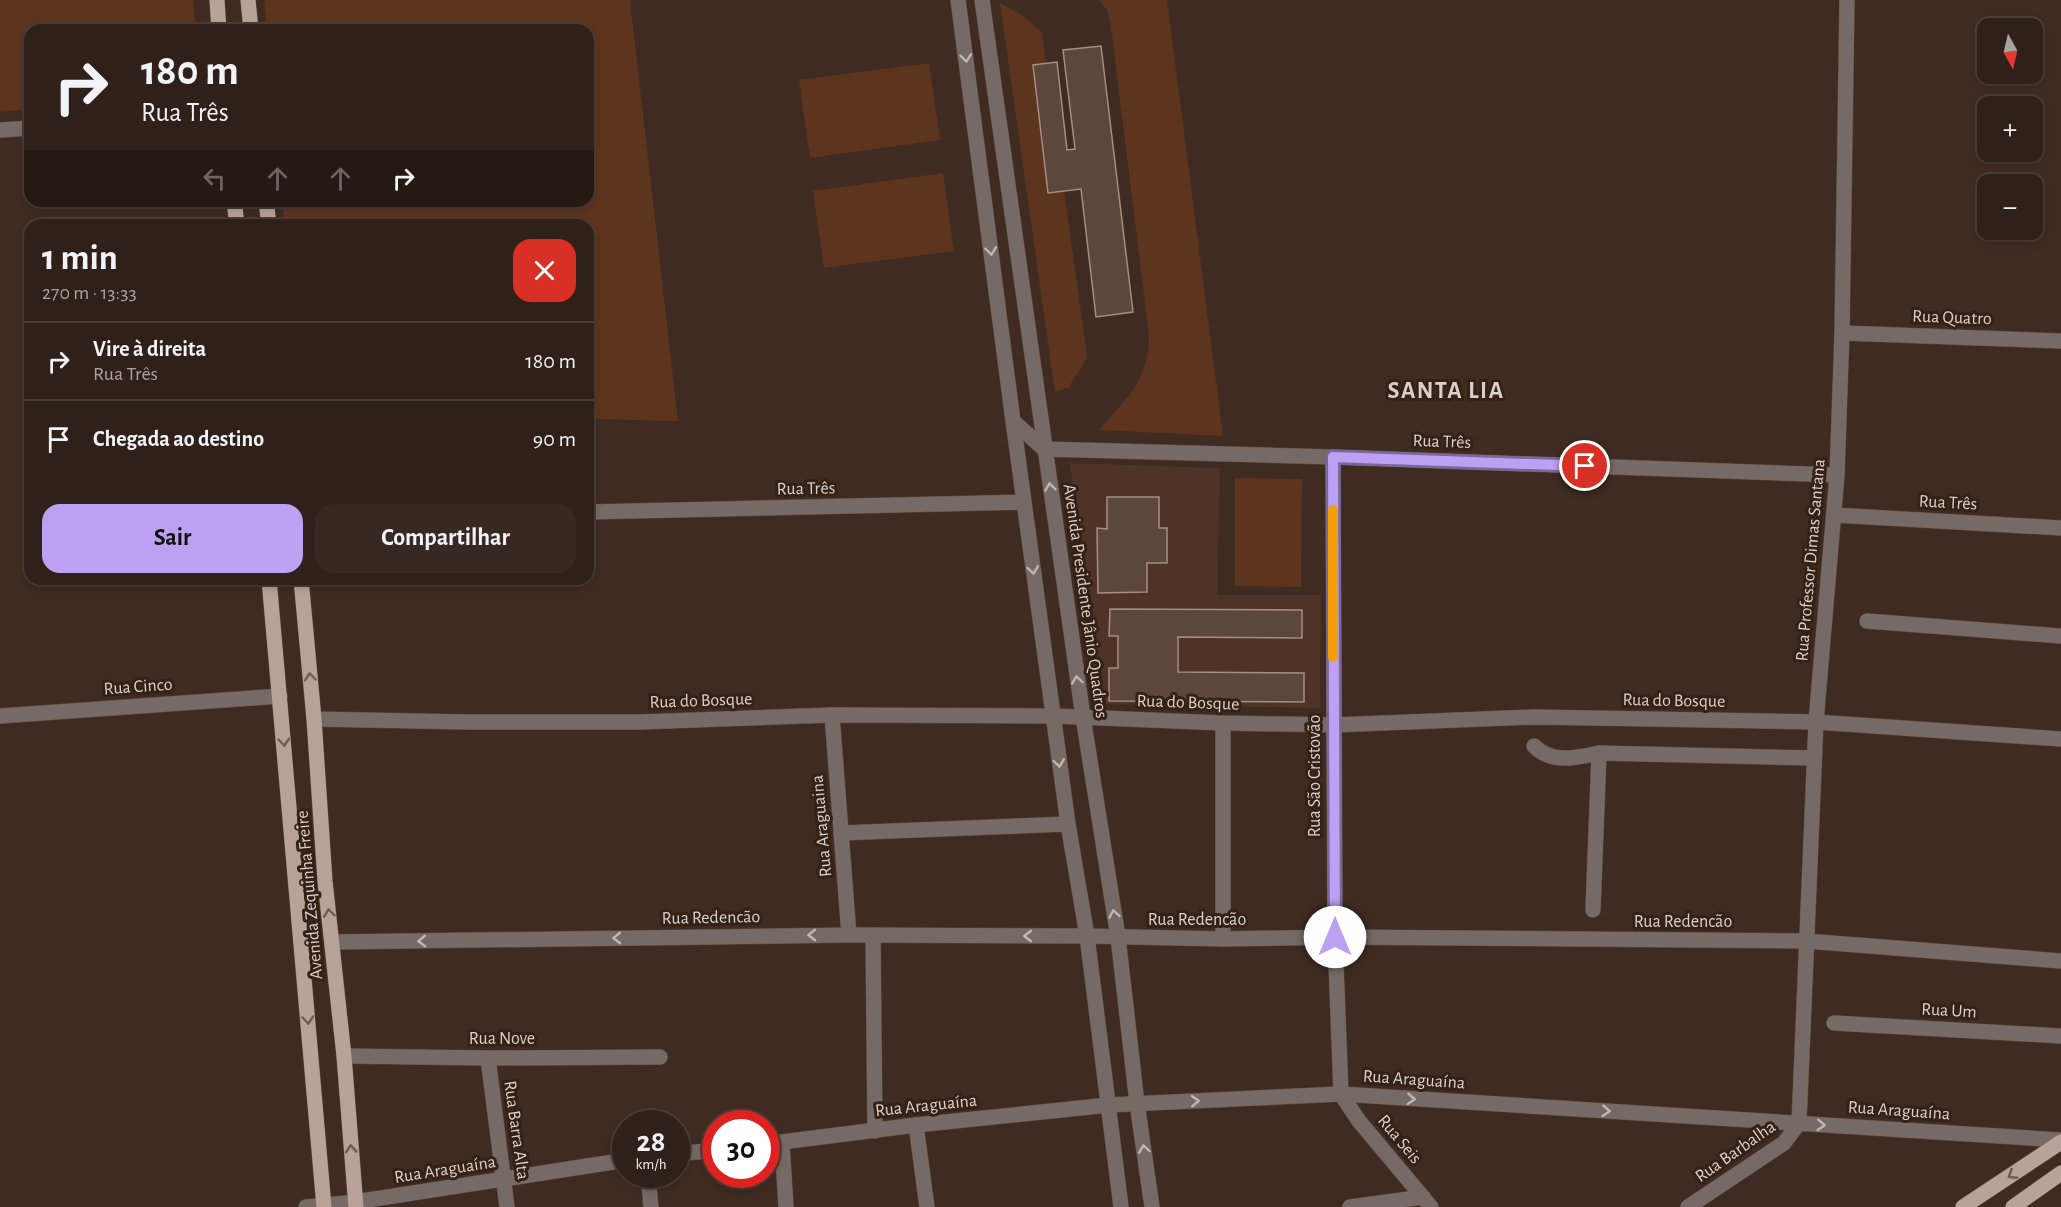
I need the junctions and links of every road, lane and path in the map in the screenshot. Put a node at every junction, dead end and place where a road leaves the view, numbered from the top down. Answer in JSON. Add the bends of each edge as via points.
{"nodes":[{"id":1,"x":217,"y":0,"type":"edge"},
{"id":2,"x":248,"y":0,"type":"edge"},
{"id":3,"x":982,"y":0,"type":"edge"},
{"id":4,"x":1847,"y":0,"type":"edge"},
{"id":5,"x":960,"y":2,"type":"edge"},
{"id":6,"x":219,"y":24,"type":"edge"},
{"id":7,"x":250,"y":24,"type":"edge"},
{"id":8,"x":24,"y":128,"type":"edge"},
{"id":9,"x":0,"y":130,"type":"edge"},
{"id":10,"x":1842,"y":333,"type":"junction"},
{"id":11,"x":2061,"y":341,"type":"edge"},
{"id":12,"x":1013,"y":421,"type":"junction"},
{"id":13,"x":1044,"y":449,"type":"junction"},
{"id":14,"x":1333,"y":457,"type":"junction"},
{"id":15,"x":1837,"y":476,"type":"junction"},
{"id":16,"x":1024,"y":502,"type":"junction"},
{"id":17,"x":594,"y":512,"type":"edge"},
{"id":18,"x":1833,"y":515,"type":"junction"},
{"id":19,"x":2061,"y":528,"type":"edge"},
{"id":20,"x":270,"y":585,"type":"edge"},
{"id":21,"x":302,"y":585,"type":"edge"},
{"id":22,"x":1867,"y":621,"type":"dead end"},
{"id":23,"x":2061,"y":636,"type":"edge"},
{"id":24,"x":280,"y":696,"type":"junction"},
{"id":25,"x":832,"y":715,"type":"junction"},
{"id":26,"x":0,"y":716,"type":"edge"},
{"id":27,"x":1053,"y":716,"type":"junction"},
{"id":28,"x":1083,"y":717,"type":"junction"},
{"id":29,"x":314,"y":718,"type":"junction"},
{"id":30,"x":1816,"y":722,"type":"junction"},
{"id":31,"x":1223,"y":723,"type":"junction"},
{"id":32,"x":1333,"y":725,"type":"junction"},
{"id":33,"x":2061,"y":739,"type":"edge"},
{"id":34,"x":1534,"y":746,"type":"dead end"},
{"id":35,"x":1599,"y":753,"type":"junction"},
{"id":36,"x":1814,"y":758,"type":"junction"},
{"id":37,"x":1068,"y":824,"type":"junction"},
{"id":38,"x":841,"y":833,"type":"junction"},
{"id":39,"x":297,"y":880,"type":"junction"},
{"id":40,"x":325,"y":881,"type":"junction"},
{"id":41,"x":1593,"y":910,"type":"dead end"},
{"id":42,"x":849,"y":934,"type":"junction"},
{"id":43,"x":873,"y":935,"type":"junction"},
{"id":44,"x":1087,"y":936,"type":"junction"},
{"id":45,"x":1118,"y":937,"type":"junction"},
{"id":46,"x":1335,"y":937,"type":"junction"},
{"id":47,"x":1223,"y":939,"type":"junction"},
{"id":48,"x":1806,"y":941,"type":"junction"},
{"id":49,"x":333,"y":942,"type":"junction"},
{"id":50,"x":2061,"y":961,"type":"edge"},
{"id":51,"x":1834,"y":1023,"type":"dead end"},
{"id":52,"x":2061,"y":1036,"type":"edge"},
{"id":53,"x":344,"y":1056,"type":"junction"},
{"id":54,"x":660,"y":1057,"type":"dead end"},
{"id":55,"x":488,"y":1058,"type":"junction"},
{"id":56,"x":1341,"y":1094,"type":"junction"},
{"id":57,"x":1137,"y":1104,"type":"junction"},
{"id":58,"x":1109,"y":1105,"type":"junction"},
{"id":59,"x":1799,"y":1123,"type":"junction"},
{"id":60,"x":916,"y":1125,"type":"junction"},
{"id":61,"x":875,"y":1131,"type":"junction"},
{"id":62,"x":2061,"y":1141,"type":"edge"},
{"id":63,"x":782,"y":1142,"type":"joint"},
{"id":64,"x":2034,"y":1161,"type":"junction"},
{"id":65,"x":612,"y":1162,"type":"edge"},
{"id":66,"x":2055,"y":1177,"type":"edge"},
{"id":67,"x":505,"y":1179,"type":"junction"},
{"id":68,"x":649,"y":1188,"type":"edge"},
{"id":69,"x":1427,"y":1202,"type":"edge"},
{"id":70,"x":355,"y":1205,"type":"edge"},
{"id":71,"x":324,"y":1206,"type":"edge"},
{"id":72,"x":306,"y":1207,"type":"edge"},
{"id":73,"x":507,"y":1207,"type":"edge"},
{"id":74,"x":651,"y":1207,"type":"edge"},
{"id":75,"x":786,"y":1207,"type":"edge"},
{"id":76,"x":927,"y":1207,"type":"edge"},
{"id":77,"x":1121,"y":1207,"type":"edge"},
{"id":78,"x":1152,"y":1207,"type":"edge"},
{"id":79,"x":1350,"y":1207,"type":"edge"},
{"id":80,"x":1688,"y":1207,"type":"edge"},
{"id":81,"x":1963,"y":1207,"type":"edge"},
{"id":82,"x":2013,"y":1207,"type":"edge"}],
"edges":[{"from":1,"to":6,"type":"main road"},
{"from":2,"to":7,"type":"main road"},
{"from":3,"to":13,"type":"street","name":"Avenida Presidente Jânio Quadros"},
{"from":4,"to":10,"type":"street","name":"Rua Professor Dimas Santana"},
{"from":5,"to":12,"type":"street","one_way":true},
{"from":8,"to":9,"type":"street"},
{"from":10,"to":11,"type":"street","name":"Rua Quatro"},
{"from":10,"to":15,"type":"street","name":"Rua Professor Dimas Santana"},
{"from":12,"to":13,"type":"street"},
{"from":12,"to":16,"type":"street"},
{"from":13,"to":14,"type":"street","name":"Rua Três"},
{"from":28,"to":13,"type":"street","name":"Avenida Presidente Jânio Quadros","one_way":true},
{"from":14,"to":15,"type":"street","name":"Rua Três"},
{"from":14,"to":32,"type":"street","name":"Rua São Cristovão"},
{"from":15,"to":18,"type":"street","name":"Rua Professor Dimas Santana"},
{"from":16,"to":17,"type":"street","name":"Rua Três"},
{"from":16,"to":27,"type":"street","one_way":true},
{"from":18,"to":19,"type":"street","name":"Rua Três"},
{"from":18,"to":30,"type":"street","name":"Rua Professor Dimas Santana"},
{"from":20,"to":24,"type":"main road","name":"Avenida Zequinha Freire"},
{"from":29,"to":21,"type":"main road","name":"Avenida Zequinha Freire","one_way":true},
{"from":22,"to":23,"type":"street"},
{"from":24,"to":26,"type":"street","name":"Rua Cinco"},
{"from":24,"to":39,"type":"main road","name":"Avenida Zequinha Freire","one_way":true},
{"from":25,"to":27,"type":"street","name":"Rua do Bosque"},
{"from":25,"to":29,"type":"street","name":"Rua do Bosque","via":[[640,722]]},
{"from":25,"to":38,"type":"street","name":"Rua Araguaina"},
{"from":27,"to":28,"type":"street","name":"Rua do Bosque"},
{"from":27,"to":37,"type":"street","one_way":true},
{"from":28,"to":31,"type":"street","name":"Rua do Bosque"},
{"from":45,"to":28,"type":"street","name":"Avenida Presidente Jânio Quadros","one_way":true},
{"from":29,"to":40,"type":"main road","name":"Avenida Zequinha Freire"},
{"from":30,"to":32,"type":"street","name":"Rua do Bosque","via":[[1534,717]]},
{"from":30,"to":33,"type":"street","name":"Rua do Bosque"},
{"from":30,"to":36,"type":"street","name":"Rua Professor Dimas Santana"},
{"from":31,"to":32,"type":"street","name":"Rua do Bosque"},
{"from":31,"to":47,"type":"street"},
{"from":32,"to":46,"type":"street","name":"Rua São Cristovão"},
{"from":34,"to":35,"type":"street","via":[[1558,758]]},
{"from":35,"to":36,"type":"street"},
{"from":35,"to":41,"type":"street"},
{"from":36,"to":48,"type":"street","name":"Rua Professor Dimas Santana"},
{"from":37,"to":38,"type":"street"},
{"from":37,"to":44,"type":"street"},
{"from":38,"to":42,"type":"street","name":"Rua Araguaina"},
{"from":39,"to":40,"type":"main road"},
{"from":39,"to":71,"type":"main road","name":"Avenida Zequinha Freire","one_way":true},
{"from":49,"to":40,"type":"main road","name":"Avenida Zequinha Freire","one_way":true},
{"from":42,"to":43,"type":"street","name":"Rua Redencão"},
{"from":42,"to":49,"type":"street","name":"Rua Redencão","one_way":true},
{"from":44,"to":43,"type":"street","name":"Rua Redencão","one_way":true},
{"from":43,"to":61,"type":"street"},
{"from":44,"to":45,"type":"street","name":"Rua Redencão"},
{"from":44,"to":58,"type":"street"},
{"from":45,"to":47,"type":"street","name":"Rua Redencão"},
{"from":45,"to":57,"type":"street","name":"Avenida Presidente Jânio Quadros"},
{"from":46,"to":47,"type":"street","name":"Rua Redencão"},
{"from":46,"to":48,"type":"street","name":"Rua Redencão"},
{"from":46,"to":56,"type":"street","name":"Rua São Cristovão"},
{"from":48,"to":50,"type":"street","name":"Rua Redencão"},
{"from":48,"to":59,"type":"street","name":"Rua Professor Dimas Santana"},
{"from":49,"to":53,"type":"main road","name":"Avenida Zequinha Freire"},
{"from":51,"to":52,"type":"street","name":"Rua Um"},
{"from":53,"to":55,"type":"street","name":"Rua Nove"},
{"from":70,"to":53,"type":"main road","name":"Avenida Zequinha Freire","one_way":true},
{"from":54,"to":55,"type":"street","name":"Rua Nove"},
{"from":55,"to":67,"type":"street","name":"Rua Barra Alta"},
{"from":57,"to":56,"type":"street","name":"Rua Araguaína","one_way":true},
{"from":56,"to":59,"type":"street","name":"Rua Araguaína","one_way":true},
{"from":56,"to":69,"type":"street","name":"Rua Seis"},
{"from":57,"to":58,"type":"street","name":"Rua Araguaína"},
{"from":78,"to":57,"type":"street","name":"Avenida Presidente Jânio Quadros","one_way":true},
{"from":58,"to":60,"type":"street","name":"Rua Araguaína"},
{"from":58,"to":77,"type":"street"},
{"from":59,"to":62,"type":"street","name":"Rua Araguaína","one_way":true},
{"from":59,"to":80,"type":"street","name":"Rua Barbalha","via":[[1784,1143]]},
{"from":60,"to":61,"type":"street","name":"Rua Araguaína"},
{"from":60,"to":76,"type":"street"},
{"from":61,"to":63,"type":"street","name":"Rua Araguaína"},
{"from":62,"to":64,"type":"main road"},
{"from":63,"to":75,"type":"street"},
{"from":64,"to":66,"type":"main road"},
{"from":64,"to":81,"type":"main road","one_way":true},
{"from":65,"to":67,"type":"street","name":"Rua Araguaína"},
{"from":66,"to":82,"type":"main road"},
{"from":67,"to":70,"type":"street","name":"Rua Araguaína"},
{"from":67,"to":73,"type":"street","name":"Rua Barra Alta"},
{"from":68,"to":74,"type":"street"},
{"from":69,"to":79,"type":"street"},
{"from":70,"to":71,"type":"street","name":"Rua Araguaína"},
{"from":71,"to":72,"type":"street","name":"Rua Araguaína"}]}
